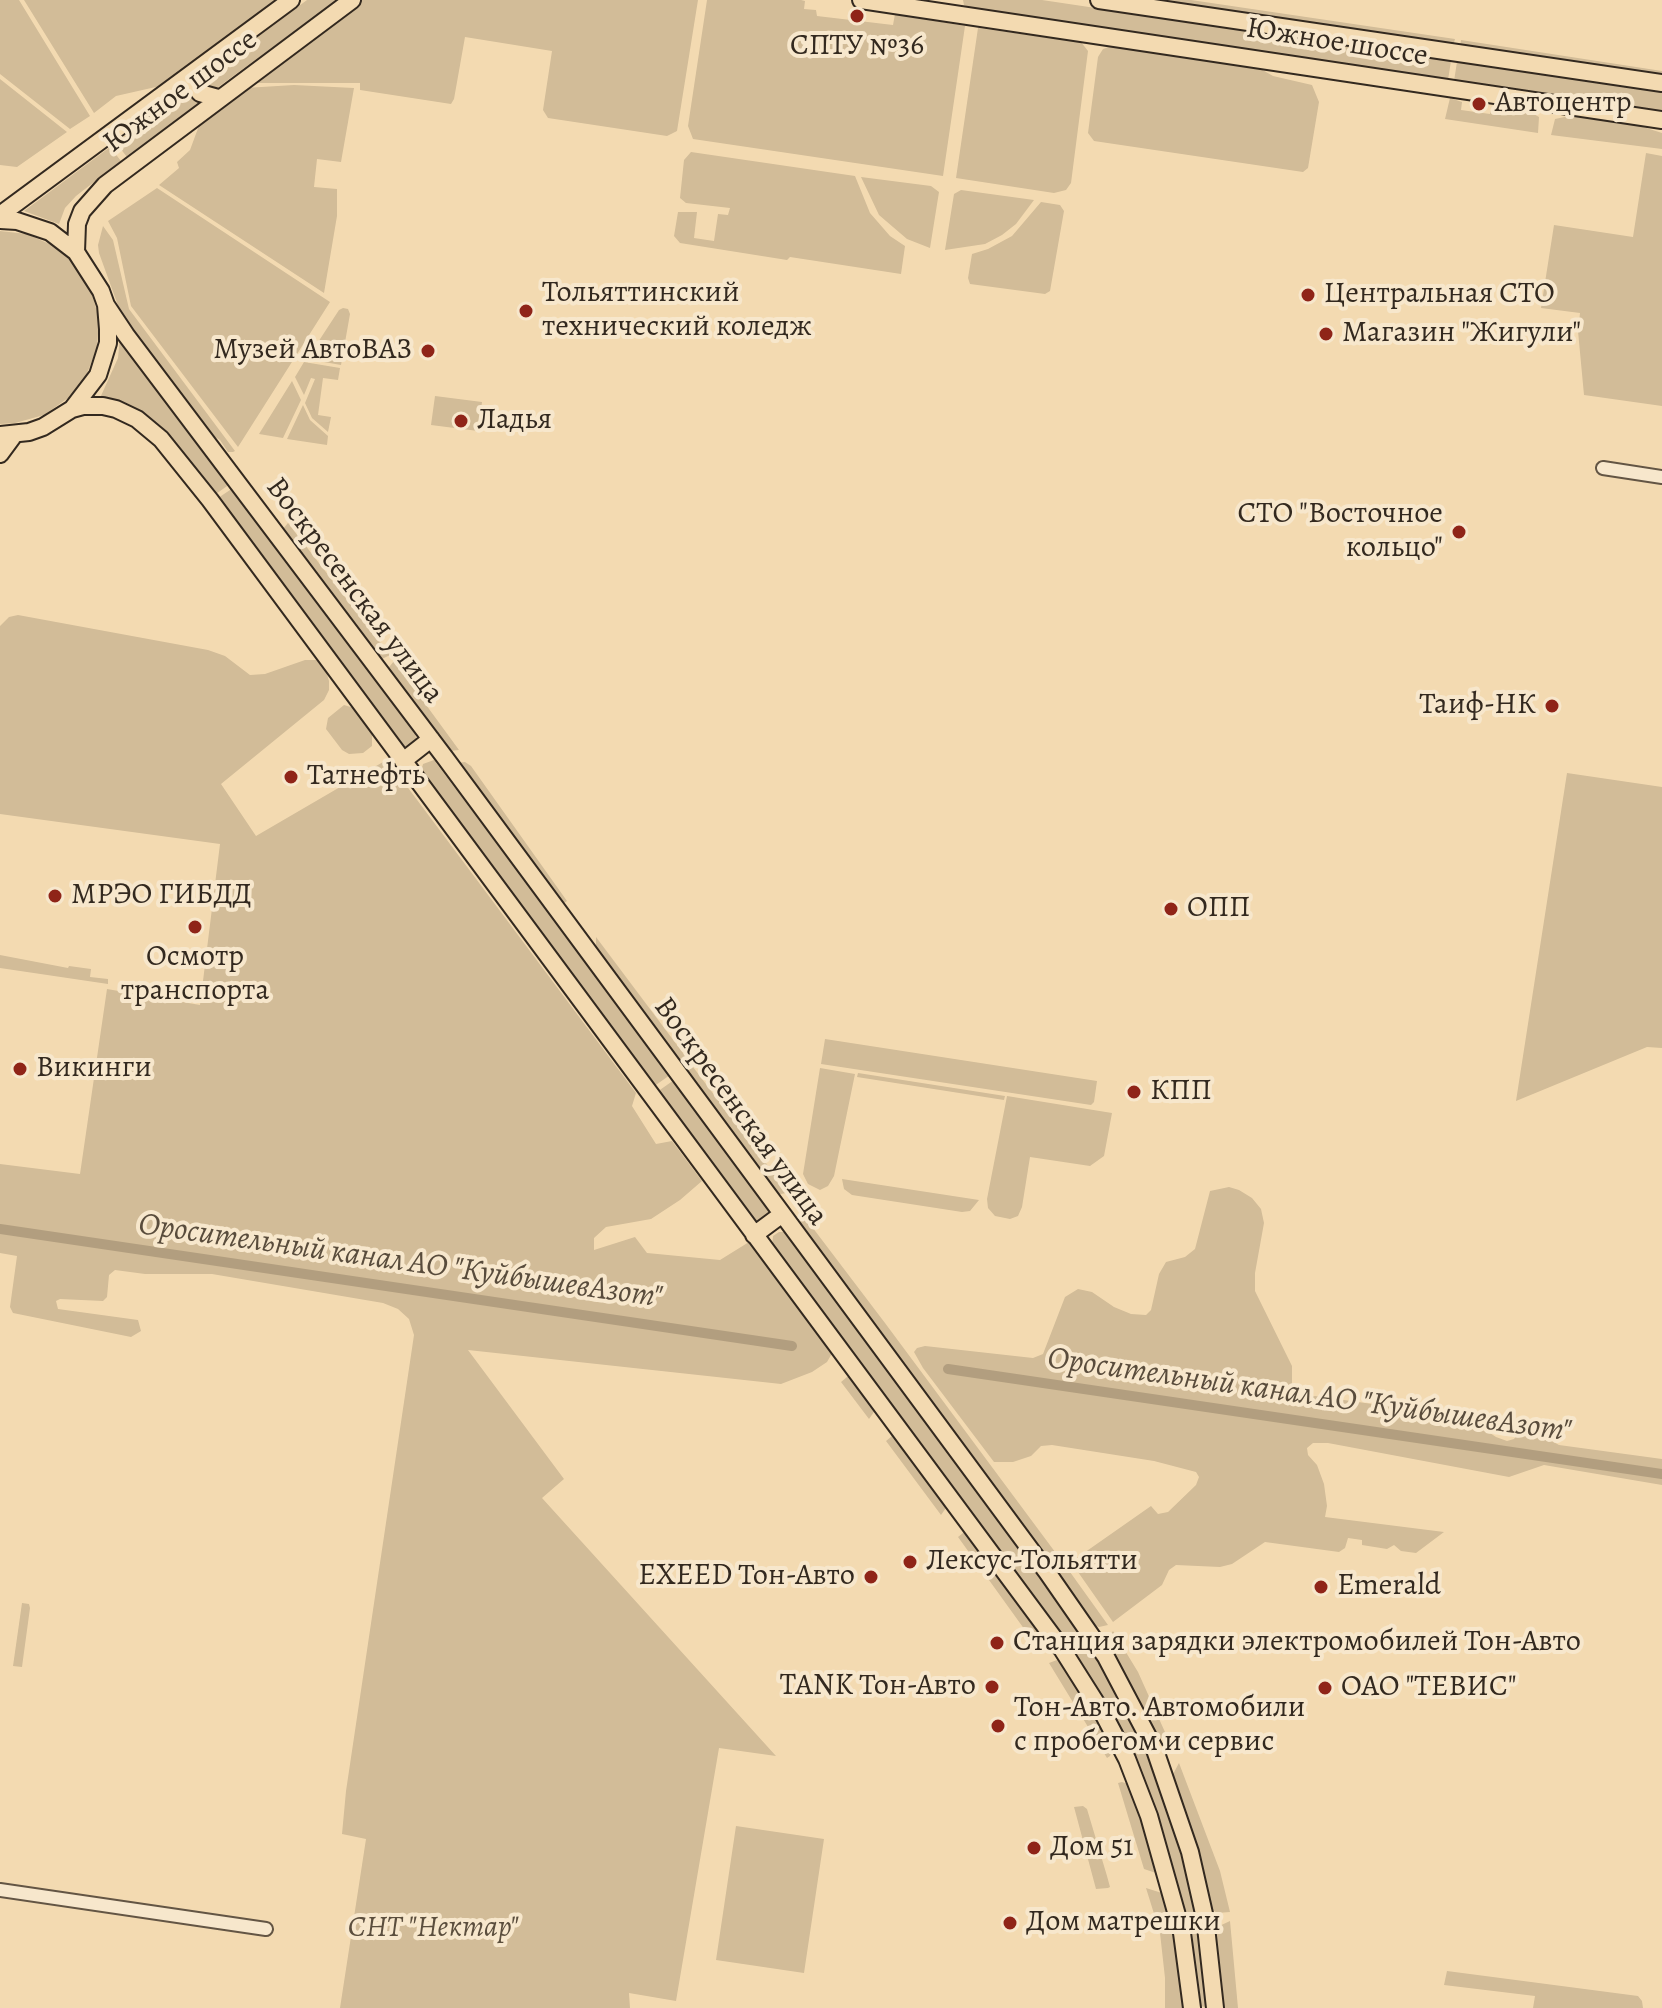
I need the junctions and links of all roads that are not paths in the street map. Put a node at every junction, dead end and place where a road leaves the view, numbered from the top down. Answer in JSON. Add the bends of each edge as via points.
{"nodes":[{"id":1,"x":291,"y":0,"type":"edge"},
{"id":2,"x":352,"y":0,"type":"edge"},
{"id":3,"x":861,"y":0,"type":"edge"},
{"id":4,"x":945,"y":0,"type":"edge"},
{"id":5,"x":953,"y":0,"type":"edge"},
{"id":6,"x":1099,"y":0,"type":"edge"},
{"id":7,"x":928,"y":10,"type":"junction"},
{"id":8,"x":964,"y":15,"type":"junction"},
{"id":9,"x":196,"y":72,"type":"junction"},
{"id":10,"x":1662,"y":83,"type":"edge"},
{"id":11,"x":218,"y":98,"type":"junction"},
{"id":12,"x":1662,"y":120,"type":"edge"},
{"id":13,"x":0,"y":217,"type":"edge"},
{"id":14,"x":76,"y":252,"type":"junction"},
{"id":15,"x":106,"y":305,"type":"junction"},
{"id":16,"x":72,"y":409,"type":"junction"},
{"id":17,"x":7,"y":435,"type":"edge"},
{"id":18,"x":0,"y":454,"type":"edge"},
{"id":19,"x":1603,"y":468,"type":"dead end"},
{"id":20,"x":1662,"y":477,"type":"edge"},
{"id":21,"x":431,"y":739,"type":"junction"},
{"id":22,"x":403,"y":761,"type":"junction"},
{"id":23,"x":781,"y":1215,"type":"junction"},
{"id":24,"x":754,"y":1235,"type":"junction"},
{"id":25,"x":0,"y":1890,"type":"edge"},
{"id":26,"x":266,"y":1929,"type":"dead end"},
{"id":27,"x":1214,"y":2005,"type":"edge"},
{"id":28,"x":1193,"y":2006,"type":"edge"}],
"edges":[{"from":1,"to":9,"type":"main road","name":"Южное шоссе"},
{"from":2,"to":11,"type":"main road","name":"Южное шоссе"},
{"from":3,"to":7,"type":"main road","name":"Южное шоссе"},
{"from":4,"to":7,"type":"main road"},
{"from":5,"to":8,"type":"main road"},
{"from":6,"to":10,"type":"main road","name":"Южное шоссе"},
{"from":7,"to":8,"type":"main road","name":"Южное шоссе"},
{"from":8,"to":12,"type":"main road","name":"Южное шоссе"},
{"from":9,"to":11,"type":"main road","via":[[200,93]]},
{"from":9,"to":13,"type":"main road","name":"Южное шоссе"},
{"from":11,"to":14,"type":"main road","name":"Южное шоссе","via":[[89,200],[77,224]]},
{"from":13,"to":14,"type":"main road","via":[[50,232]]},
{"from":14,"to":15,"type":"main road","name":"Воскресенская улица"},
{"from":15,"to":16,"type":"main road","via":[[104,359]]},
{"from":15,"to":21,"type":"main road","name":"Воскресенская улица"},
{"from":16,"to":17,"type":"main road","via":[[43,427]]},
{"from":16,"to":22,"type":"main road","name":"Воскресенская улица","via":[[116,409],[161,439]]},
{"from":17,"to":18,"type":"main road"},
{"from":19,"to":20,"type":"street"},
{"from":21,"to":22,"type":"main road"},
{"from":21,"to":23,"type":"main road","name":"Воскресенская улица"},
{"from":22,"to":24,"type":"main road","name":"Воскресенская улица"},
{"from":23,"to":24,"type":"main road"},
{"from":23,"to":27,"type":"main road","name":"Воскресенская улица","via":[[1106,1657],[1155,1750],[1190,1852],[1205,1918]]},
{"from":24,"to":28,"type":"main road","name":"Воскресенская улица","via":[[1053,1636],[1105,1717],[1127,1759],[1167,1873]]},
{"from":25,"to":26,"type":"street"}]}
